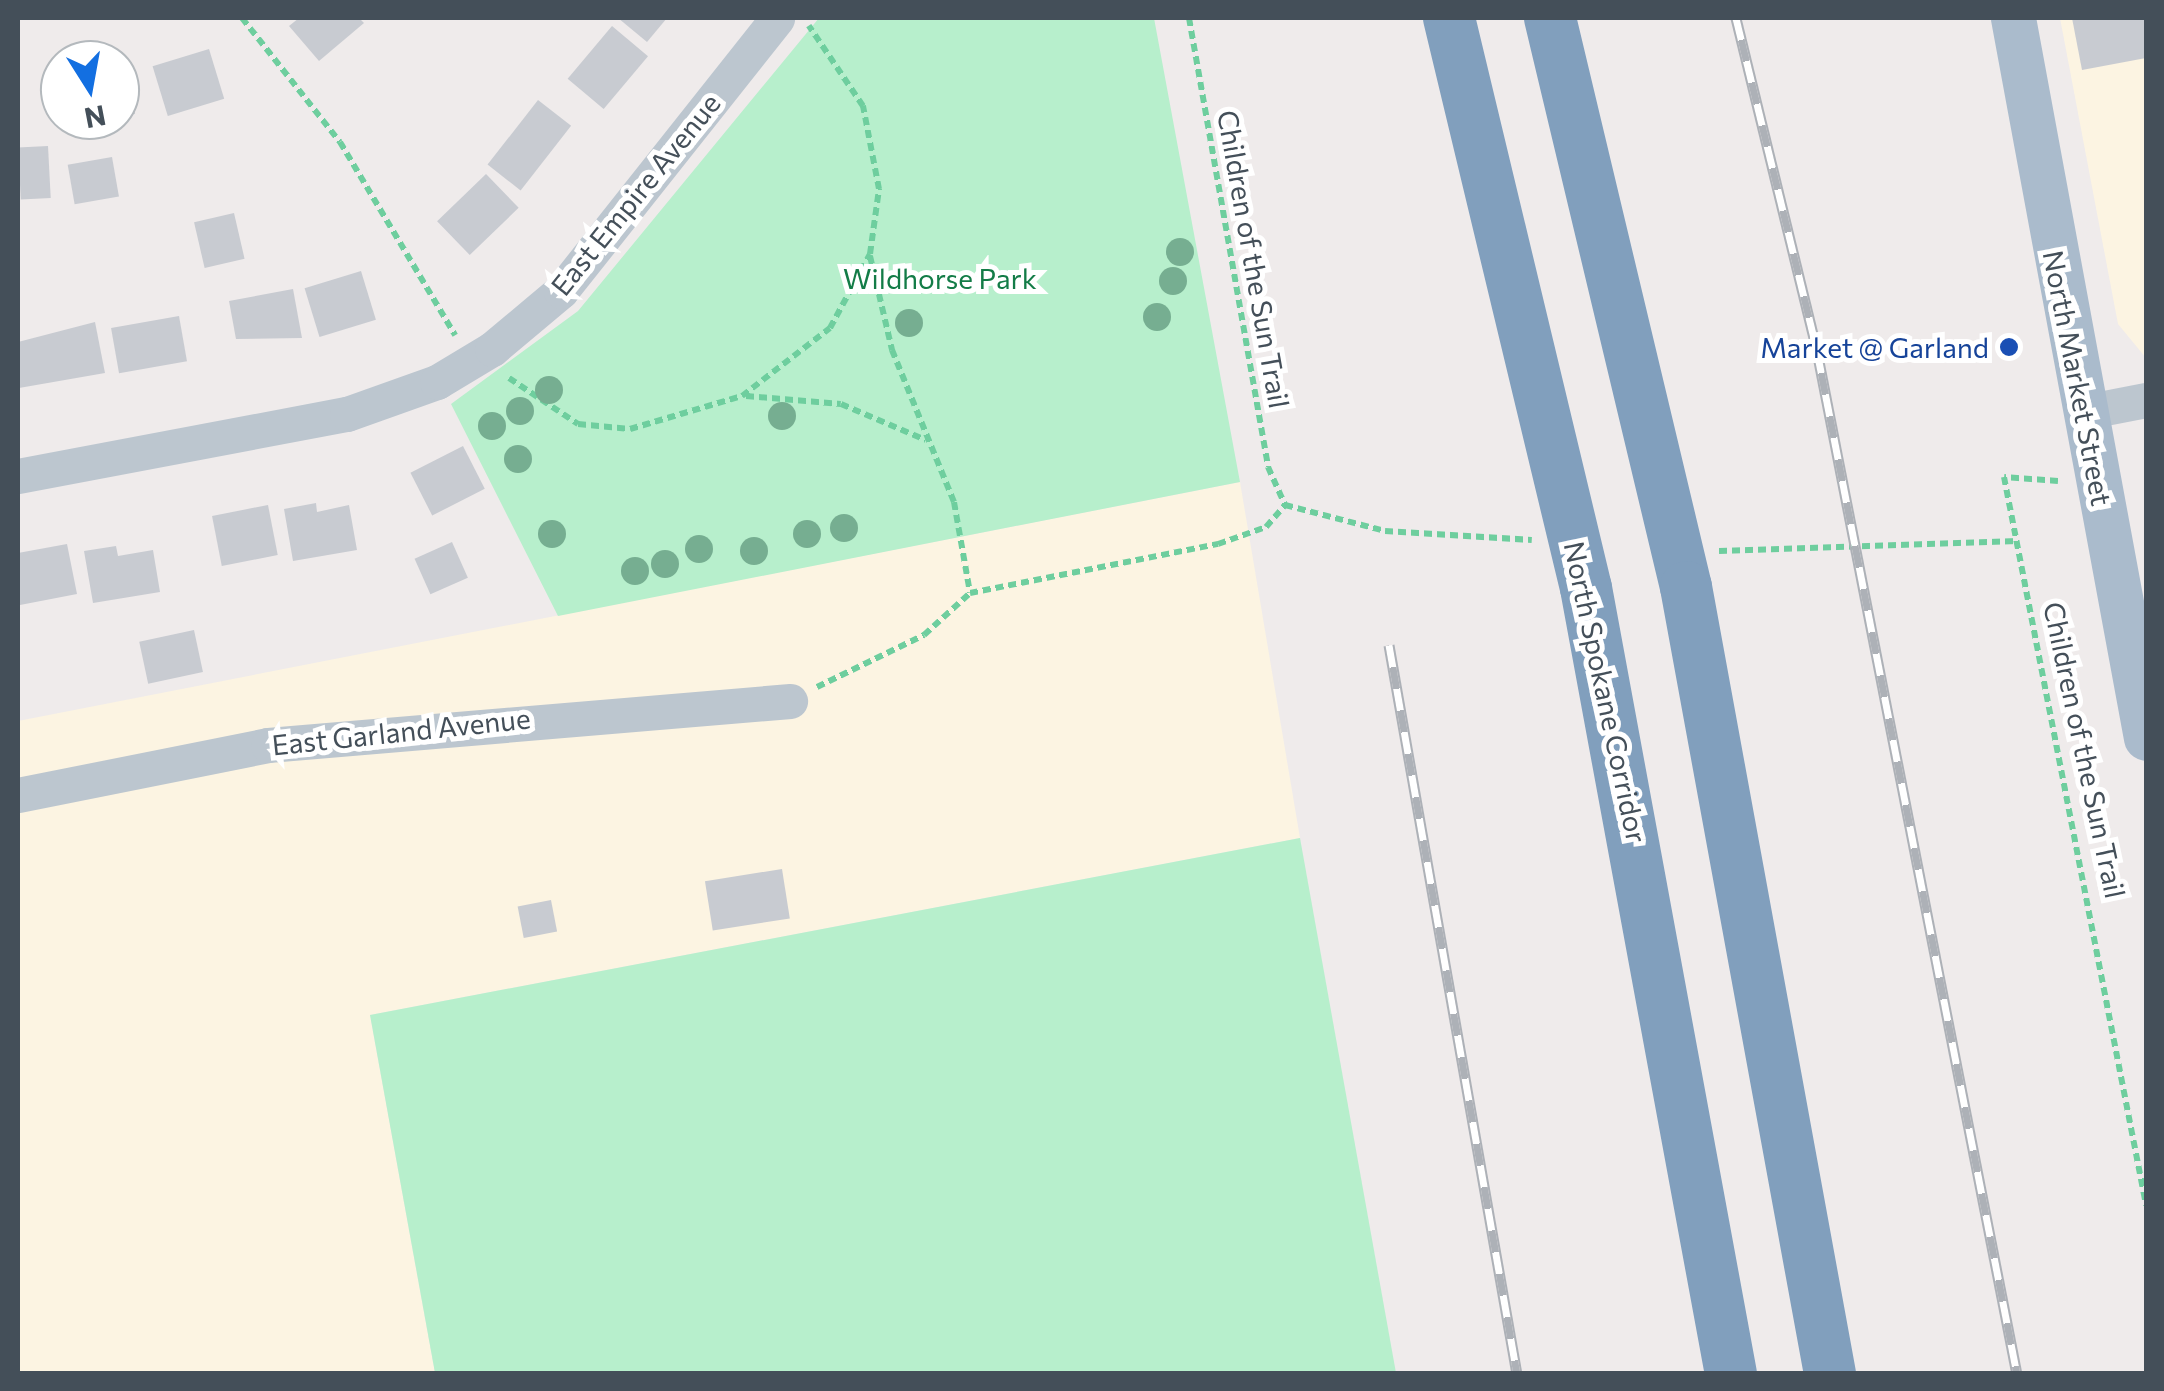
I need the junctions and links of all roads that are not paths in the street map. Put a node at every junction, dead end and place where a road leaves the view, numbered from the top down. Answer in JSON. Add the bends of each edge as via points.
{"nodes":[{"id":1,"x":776,"y":18,"type":"edge"},
{"id":2,"x":1450,"y":18,"type":"edge"},
{"id":3,"x":1550,"y":18,"type":"edge"},
{"id":4,"x":2012,"y":18,"type":"edge"},
{"id":5,"x":2146,"y":400,"type":"edge"},
{"id":6,"x":2084,"y":412,"type":"junction"},
{"id":7,"x":18,"y":476,"type":"edge"},
{"id":8,"x":790,"y":700,"type":"road end"},
{"id":9,"x":2146,"y":738,"type":"edge"},
{"id":10,"x":18,"y":795,"type":"edge"},
{"id":11,"x":1731,"y":1374,"type":"edge"},
{"id":12,"x":1830,"y":1374,"type":"edge"}],
"edges":[{"from":1,"to":7,"type":"street","name":"East Empire Avenue","via":[[561,291],[481,356],[347,414]]},
{"from":2,"to":11,"type":"highway","name":"North Spokane Corridor","via":[[1586,588]]},
{"from":3,"to":12,"type":"highway","via":[[1686,587]]},
{"from":4,"to":6,"type":"main road","name":"North Market Street"},
{"from":5,"to":6,"type":"street"},
{"from":6,"to":9,"type":"main road","name":"North Market Street"},
{"from":8,"to":10,"type":"street","name":"East Garland Avenue","via":[[268,744]]}]}
